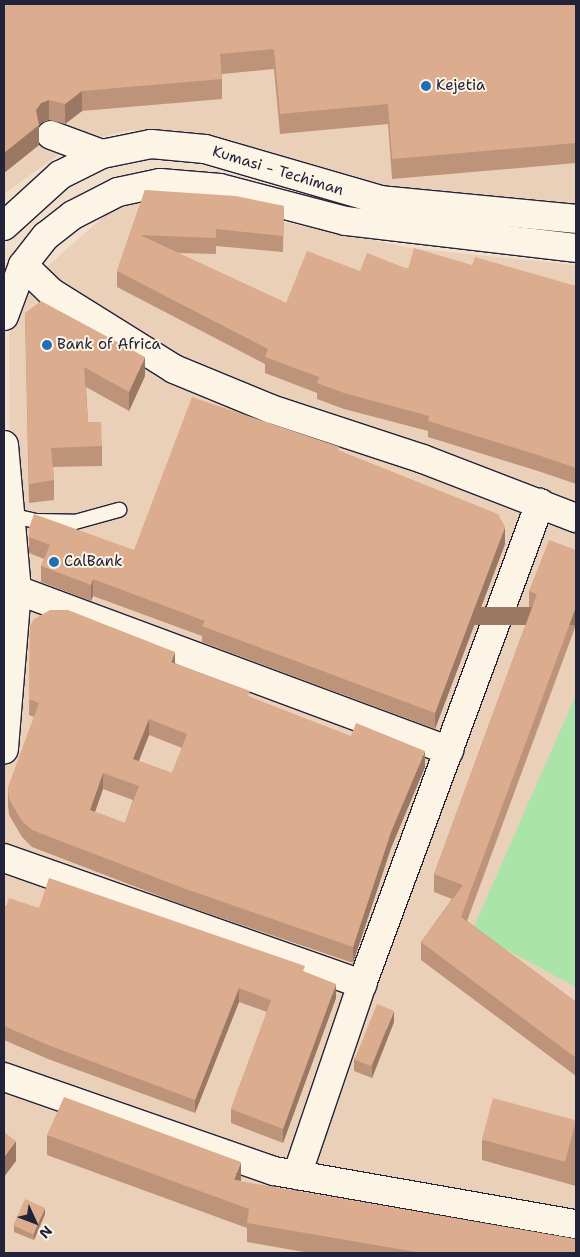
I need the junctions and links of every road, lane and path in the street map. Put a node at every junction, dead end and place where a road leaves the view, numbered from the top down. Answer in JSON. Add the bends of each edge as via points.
{"nodes":[{"id":1,"x":51,"y":136,"type":"dead end"},
{"id":2,"x":102,"y":154,"type":"junction"},
{"id":3,"x":7,"y":213,"type":"edge"},
{"id":4,"x":576,"y":219,"type":"edge"},
{"id":5,"x":576,"y":248,"type":"edge"},
{"id":6,"x":23,"y":265,"type":"junction"},
{"id":7,"x":4,"y":316,"type":"edge"},
{"id":8,"x":4,"y":445,"type":"edge"},
{"id":9,"x":540,"y":503,"type":"junction"},
{"id":10,"x":119,"y":510,"type":"dead end"},
{"id":11,"x":10,"y":515,"type":"junction"},
{"id":12,"x":576,"y":518,"type":"edge"},
{"id":13,"x":17,"y":590,"type":"junction"},
{"id":14,"x":4,"y":749,"type":"edge"},
{"id":15,"x":449,"y":751,"type":"junction"},
{"id":16,"x":4,"y":858,"type":"edge"},
{"id":17,"x":362,"y":984,"type":"junction"},
{"id":18,"x":4,"y":1077,"type":"edge"},
{"id":19,"x":297,"y":1175,"type":"junction"},
{"id":20,"x":576,"y":1224,"type":"edge"}],
"edges":[{"from":1,"to":2,"type":"street"},
{"from":2,"to":3,"type":"street","name":"Kumasi - Techiman","via":[[60,174]]},
{"from":2,"to":4,"type":"street","name":"Kumasi - Techiman","via":[[151,144],[205,149],[380,200]]},
{"from":5,"to":6,"type":"street","via":[[346,221],[220,188],[160,183],[118,192],[73,216],[46,236]]},
{"from":6,"to":7,"type":"street"},
{"from":6,"to":9,"type":"street","via":[[50,292],[174,369],[271,409],[423,459]]},
{"from":8,"to":11,"type":"street"},
{"from":9,"to":12,"type":"street"},
{"from":9,"to":15,"type":"street"},
{"from":10,"to":11,"type":"lane","via":[[75,522],[36,521]]},
{"from":11,"to":13,"type":"street"},
{"from":13,"to":14,"type":"street"},
{"from":13,"to":15,"type":"street"},
{"from":15,"to":17,"type":"street"},
{"from":16,"to":17,"type":"street"},
{"from":17,"to":19,"type":"street"},
{"from":18,"to":19,"type":"street","via":[[274,1171]]},
{"from":19,"to":20,"type":"street"}]}
